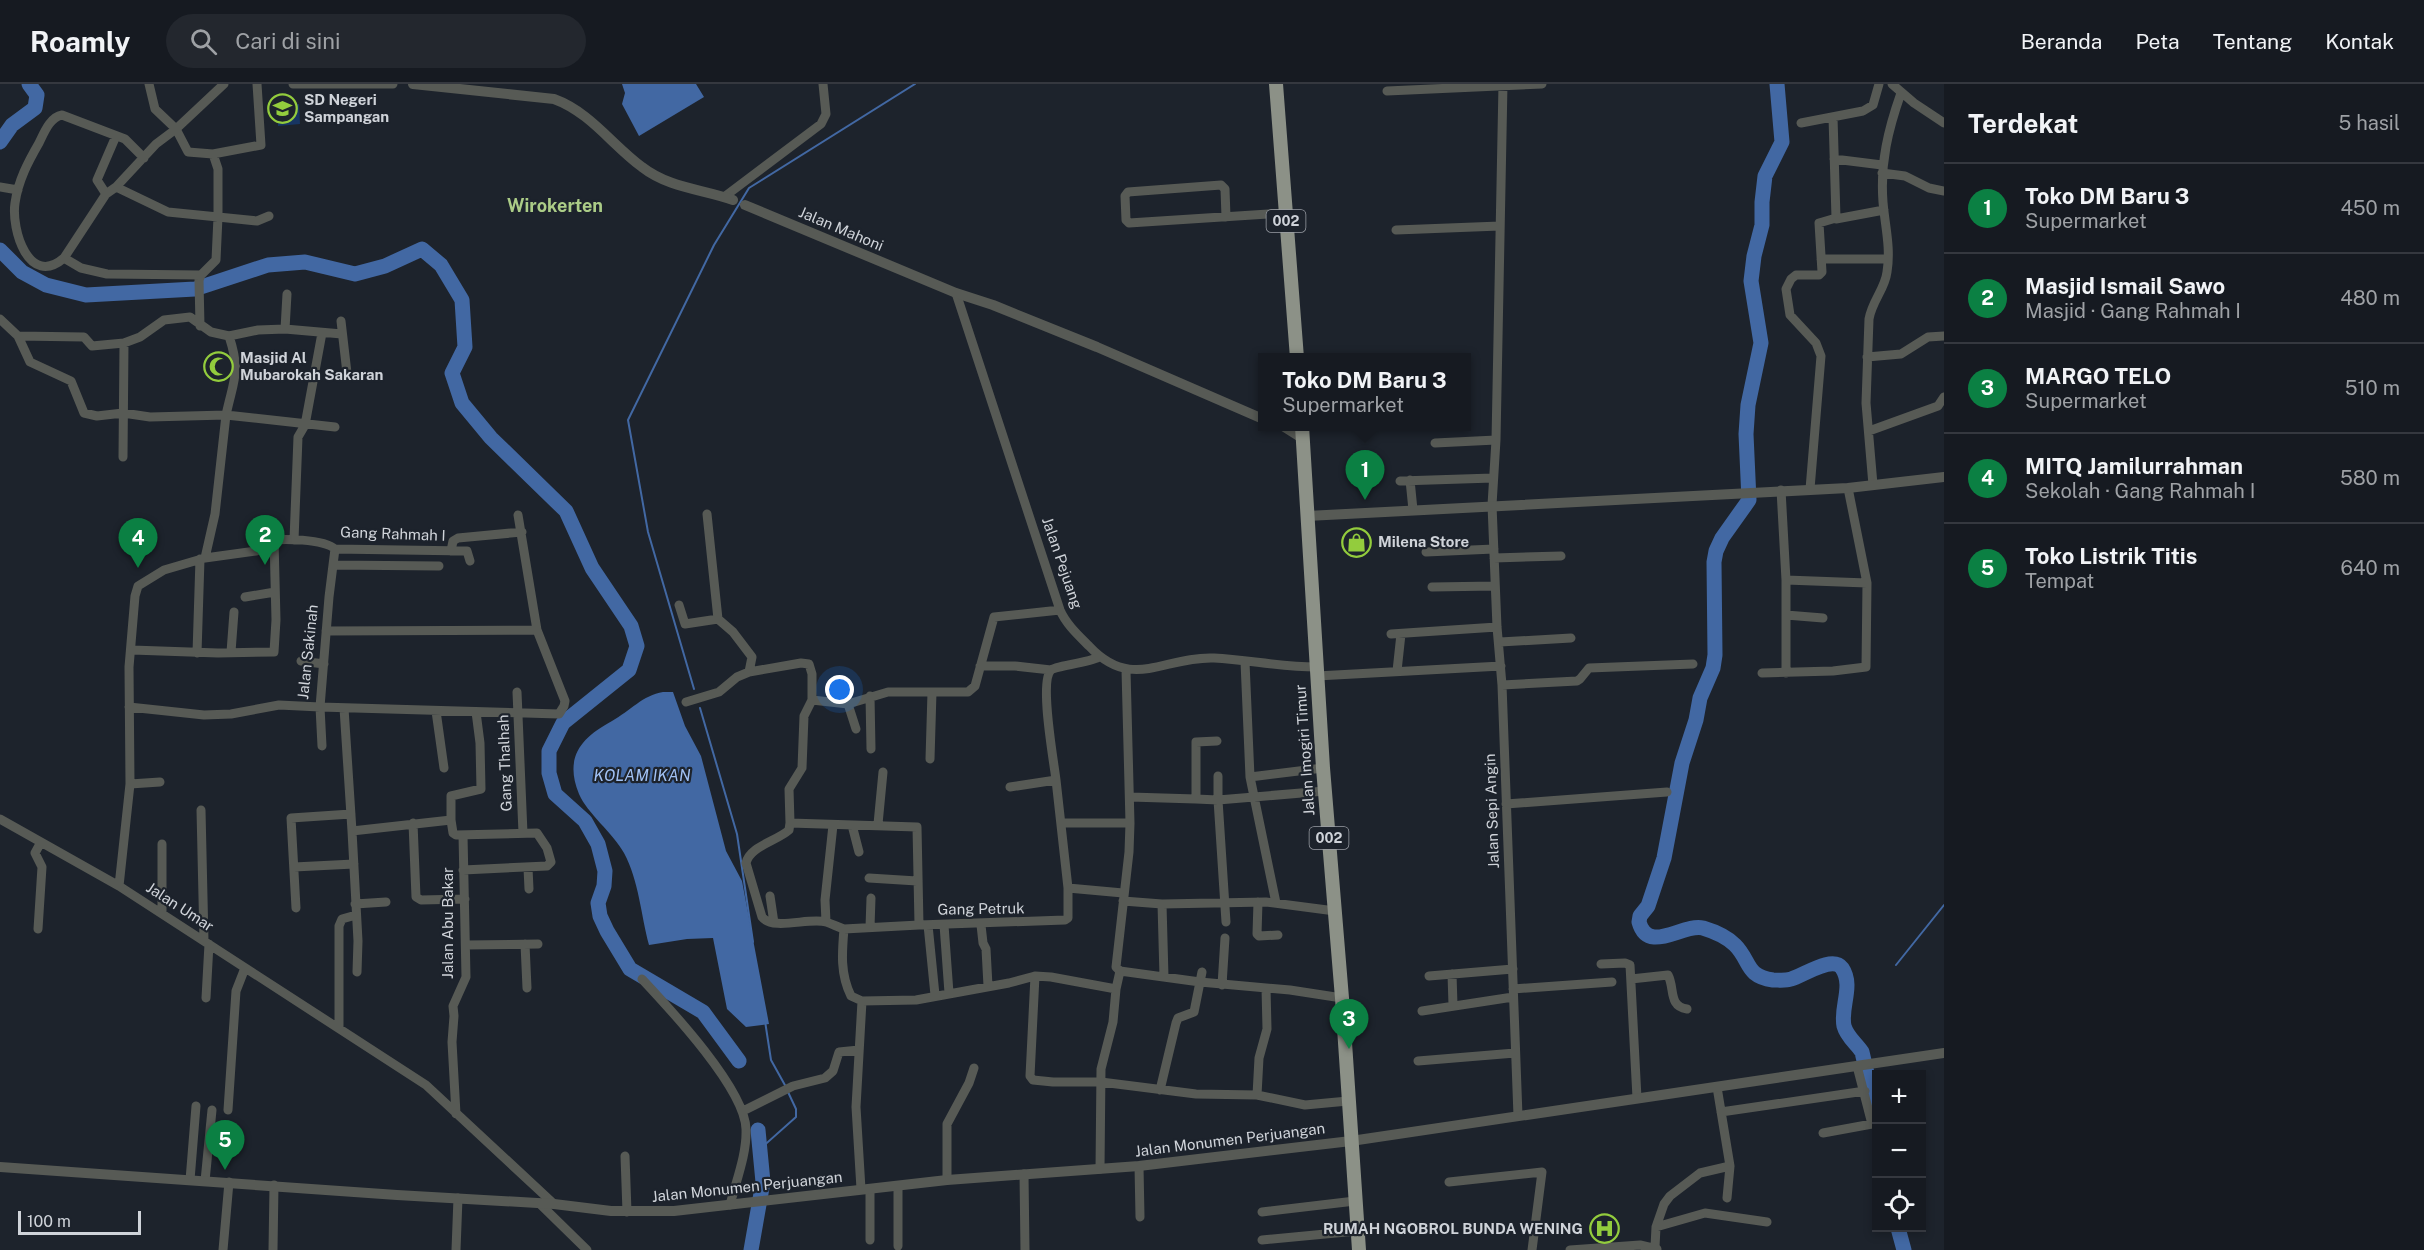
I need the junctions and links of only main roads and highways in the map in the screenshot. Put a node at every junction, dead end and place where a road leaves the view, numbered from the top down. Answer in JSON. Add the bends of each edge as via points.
{"nodes":[{"id":1,"x":1276,"y":84,"type":"edge"},
{"id":2,"x":1297,"y":353,"type":"edge"},
{"id":3,"x":1302,"y":432,"type":"edge"},
{"id":4,"x":1359,"y":1250,"type":"edge"}],
"edges":[{"from":1,"to":2,"type":"main road","number":"002"},
{"from":3,"to":4,"type":"main road","name":"Jalan Imogiri Timur","number":"002"}]}
